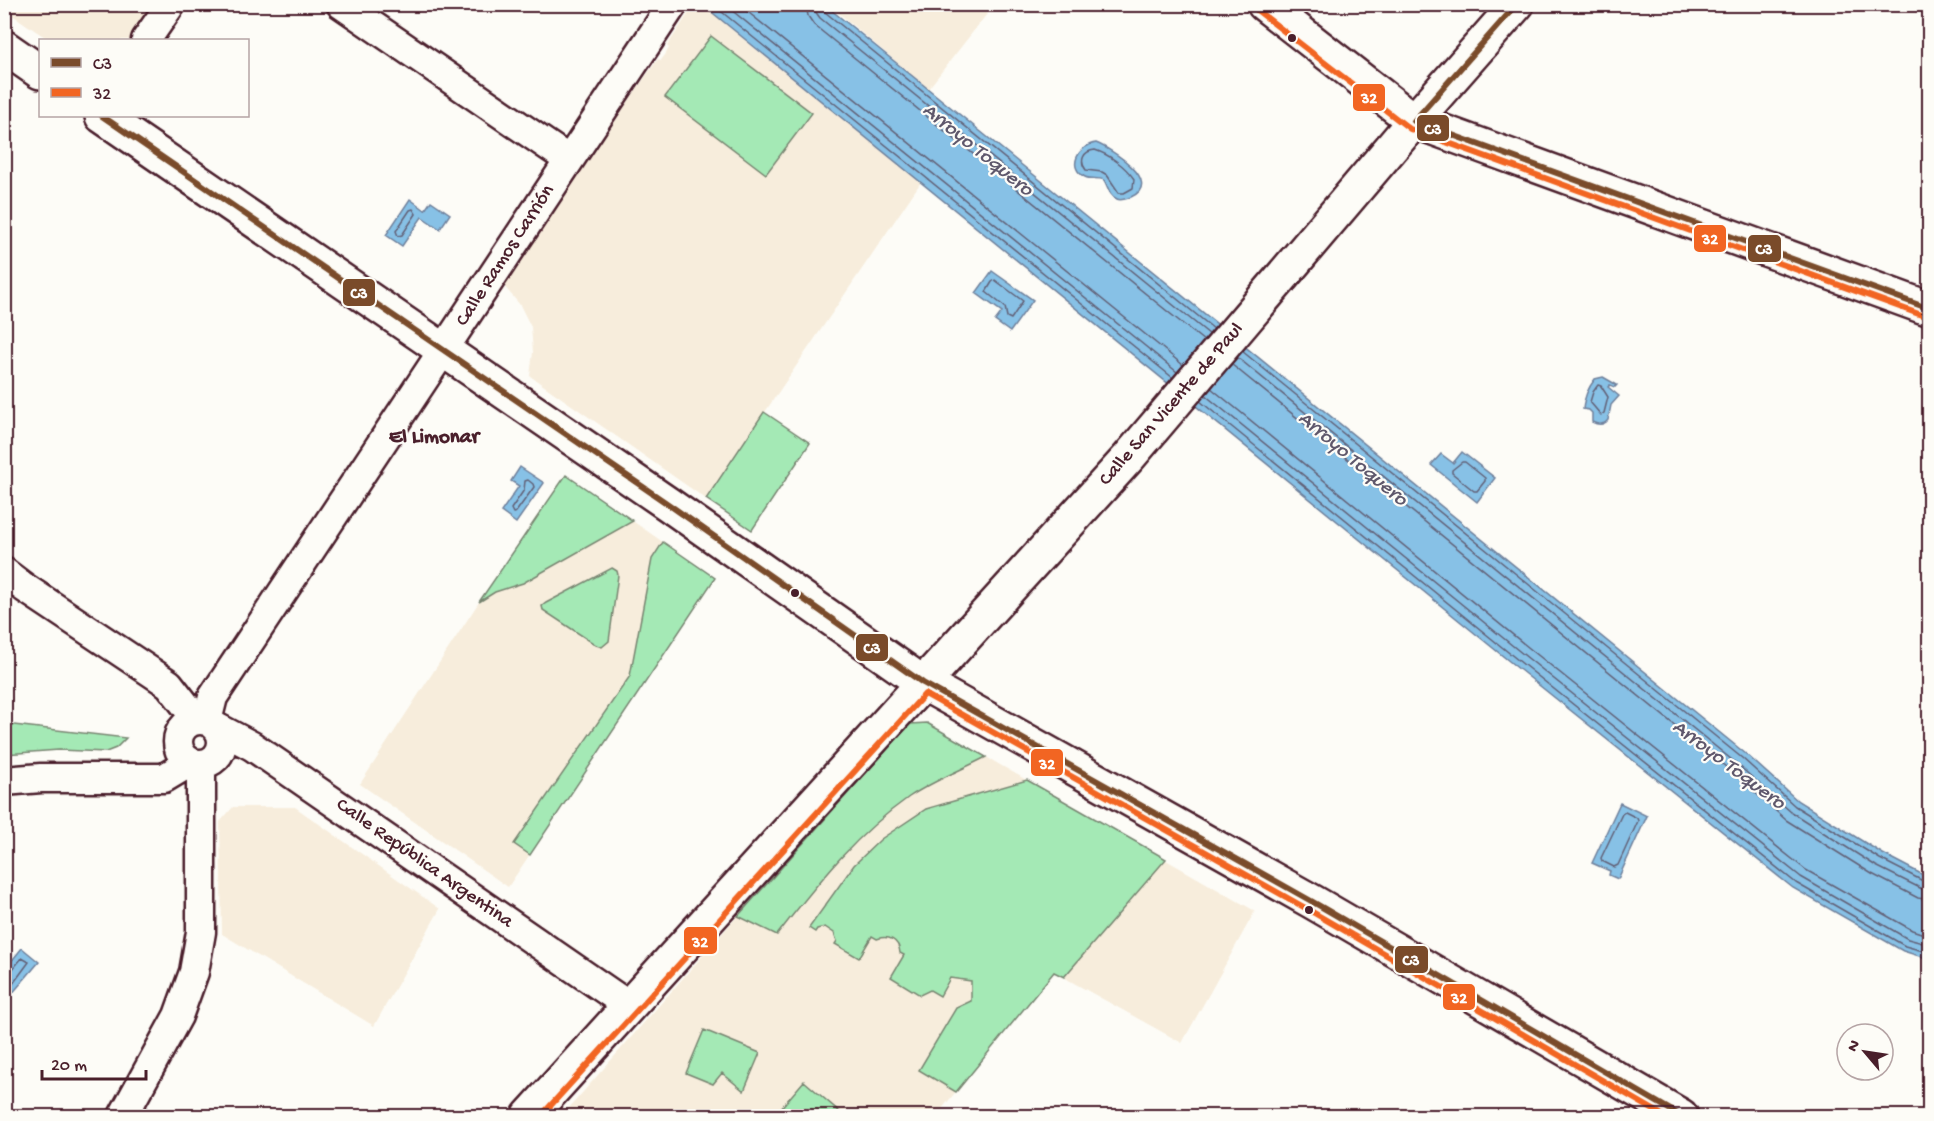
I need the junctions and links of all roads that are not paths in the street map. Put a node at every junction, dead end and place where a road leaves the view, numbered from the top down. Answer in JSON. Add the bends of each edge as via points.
{"nodes":[{"id":1,"x":171,"y":4,"type":"edge"},
{"id":2,"x":341,"y":4,"type":"edge"},
{"id":3,"x":674,"y":4,"type":"edge"},
{"id":4,"x":1264,"y":4,"type":"edge"},
{"id":5,"x":1517,"y":4,"type":"edge"},
{"id":6,"x":147,"y":39,"type":"edge"},
{"id":7,"x":4,"y":47,"type":"edge"},
{"id":8,"x":39,"y":71,"type":"edge"},
{"id":9,"x":103,"y":117,"type":"edge"},
{"id":10,"x":1414,"y":121,"type":"junction"},
{"id":11,"x":569,"y":160,"type":"junction"},
{"id":12,"x":1929,"y":309,"type":"edge"},
{"id":13,"x":443,"y":352,"type":"junction"},
{"id":14,"x":4,"y":572,"type":"edge"},
{"id":15,"x":923,"y":683,"type":"junction"},
{"id":16,"x":207,"y":723,"type":"junction"},
{"id":17,"x":195,"y":764,"type":"junction"},
{"id":18,"x":4,"y":781,"type":"edge"},
{"id":19,"x":629,"y":1006,"type":"junction"},
{"id":20,"x":531,"y":1115,"type":"edge"},
{"id":21,"x":123,"y":1116,"type":"edge"},
{"id":22,"x":1681,"y":1116,"type":"edge"}],
"edges":[{"from":1,"to":6,"type":"street"},
{"from":2,"to":11,"type":"street"},
{"from":3,"to":11,"type":"street","name":"Calle Ramos Carrión"},
{"from":4,"to":10,"type":"main road"},
{"from":5,"to":10,"type":"main road","name":"Calle San Vicente de Paul"},
{"from":7,"to":8,"type":"main road"},
{"from":9,"to":13,"type":"main road"},
{"from":10,"to":12,"type":"main road"},
{"from":10,"to":15,"type":"main road","name":"Calle San Vicente de Paul","via":[[1129,458]]},
{"from":11,"to":13,"type":"street","name":"Calle Ramos Carrión"},
{"from":13,"to":15,"type":"main road"},
{"from":13,"to":16,"type":"street","name":"Calle Ramos Carrión","via":[[213,697]]},
{"from":14,"to":16,"type":"street","name":"Calle República Argentina","via":[[169,684]]},
{"from":15,"to":19,"type":"main road","name":"Calle San Vicente de Paul"},
{"from":15,"to":22,"type":"main road","via":[[1313,902]]},
{"from":16,"to":17,"type":"street","via":[[188,723],[178,738],[182,757]]},
{"from":16,"to":19,"type":"street","name":"Calle República Argentina","via":[[252,746]]},
{"from":17,"to":18,"type":"street","via":[[164,778]]},
{"from":17,"to":21,"type":"street","via":[[201,932],[194,972],[178,1016]]},
{"from":19,"to":20,"type":"main road","name":"Calle San Vicente de Paul"}]}
